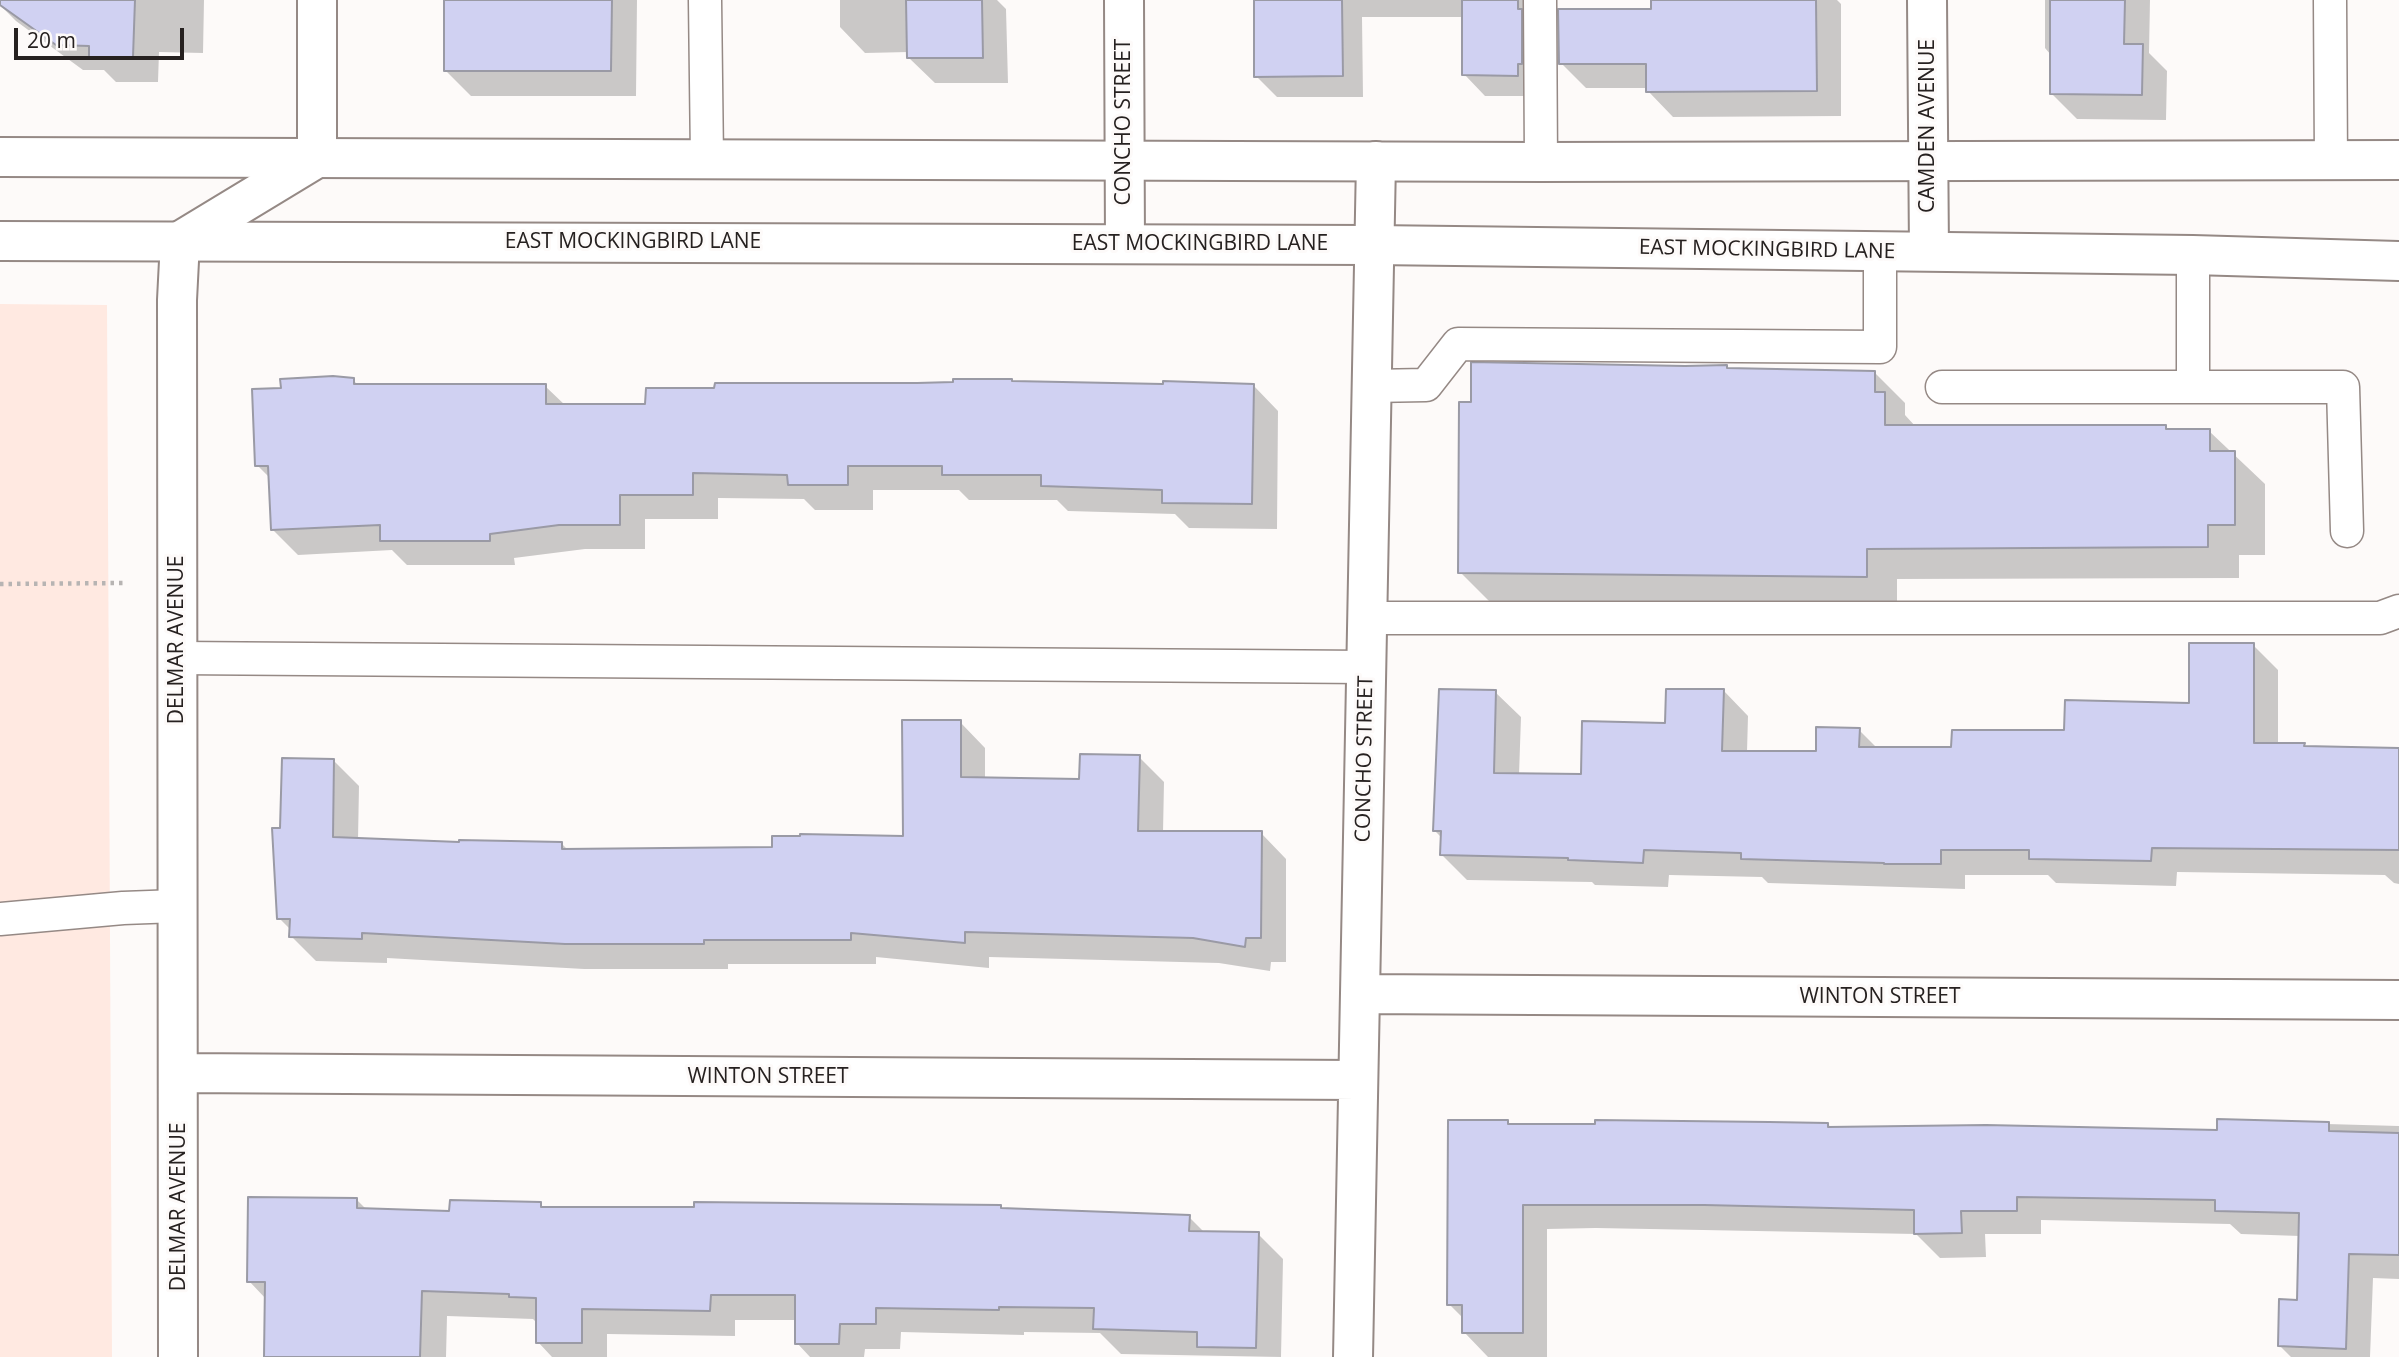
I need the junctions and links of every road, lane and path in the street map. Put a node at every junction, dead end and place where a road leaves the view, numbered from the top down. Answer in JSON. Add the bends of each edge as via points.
{"nodes":[{"id":1,"x":317,"y":0,"type":"edge"},
{"id":2,"x":705,"y":0,"type":"edge"},
{"id":3,"x":1124,"y":0,"type":"edge"},
{"id":4,"x":1540,"y":0,"type":"edge"},
{"id":5,"x":1927,"y":0,"type":"edge"},
{"id":6,"x":2330,"y":0,"type":"edge"},
{"id":7,"x":0,"y":157,"type":"edge"},
{"id":8,"x":317,"y":158,"type":"junction"},
{"id":9,"x":707,"y":159,"type":"junction"},
{"id":10,"x":1124,"y":160,"type":"junction"},
{"id":11,"x":2399,"y":160,"type":"edge"},
{"id":12,"x":1376,"y":161,"type":"junction"},
{"id":13,"x":2331,"y":161,"type":"junction"},
{"id":14,"x":1541,"y":162,"type":"junction"},
{"id":15,"x":1929,"y":162,"type":"junction"},
{"id":16,"x":0,"y":241,"type":"edge"},
{"id":17,"x":180,"y":241,"type":"junction"},
{"id":18,"x":1125,"y":244,"type":"junction"},
{"id":19,"x":1373,"y":246,"type":"junction"},
{"id":20,"x":1880,"y":251,"type":"junction"},
{"id":21,"x":1929,"y":251,"type":"junction"},
{"id":22,"x":2193,"y":255,"type":"junction"},
{"id":23,"x":2399,"y":261,"type":"edge"},
{"id":24,"x":1371,"y":386,"type":"junction"},
{"id":25,"x":1942,"y":387,"type":"dead end"},
{"id":26,"x":2193,"y":387,"type":"junction"},
{"id":27,"x":2347,"y":531,"type":"dead end"},
{"id":28,"x":125,"y":583,"type":"dead end"},
{"id":29,"x":0,"y":584,"type":"edge"},
{"id":30,"x":2399,"y":611,"type":"edge"},
{"id":31,"x":1367,"y":618,"type":"junction"},
{"id":32,"x":177,"y":658,"type":"junction"},
{"id":33,"x":1367,"y":667,"type":"junction"},
{"id":34,"x":177,"y":906,"type":"junction"},
{"id":35,"x":0,"y":919,"type":"edge"},
{"id":36,"x":1360,"y":994,"type":"junction"},
{"id":37,"x":2399,"y":1000,"type":"edge"},
{"id":38,"x":179,"y":1073,"type":"junction"},
{"id":39,"x":1357,"y":1080,"type":"junction"},
{"id":40,"x":178,"y":1357,"type":"edge"},
{"id":41,"x":1353,"y":1357,"type":"edge"}],
"edges":[{"from":1,"to":8,"type":"street"},
{"from":2,"to":9,"type":"lane"},
{"from":3,"to":10,"type":"street","name":"CONCHO STREET"},
{"from":4,"to":14,"type":"lane"},
{"from":5,"to":15,"type":"street","name":"CAMDEN AVENUE"},
{"from":6,"to":13,"type":"lane"},
{"from":7,"to":8,"type":"street"},
{"from":8,"to":9,"type":"street"},
{"from":8,"to":17,"type":"street"},
{"from":9,"to":10,"type":"street"},
{"from":10,"to":12,"type":"street"},
{"from":10,"to":18,"type":"street","name":"CONCHO STREET"},
{"from":11,"to":13,"type":"street"},
{"from":12,"to":14,"type":"street"},
{"from":12,"to":19,"type":"street","name":"CONCHO STREET"},
{"from":13,"to":15,"type":"street"},
{"from":14,"to":15,"type":"street"},
{"from":15,"to":21,"type":"street","name":"CAMDEN AVENUE"},
{"from":16,"to":17,"type":"street","name":"EAST MOCKINGBIRD LANE"},
{"from":17,"to":18,"type":"street","name":"EAST MOCKINGBIRD LANE"},
{"from":17,"to":32,"type":"street","name":"DELMAR AVENUE"},
{"from":18,"to":19,"type":"street","name":"EAST MOCKINGBIRD LANE"},
{"from":19,"to":20,"type":"street","name":"EAST MOCKINGBIRD LANE"},
{"from":19,"to":24,"type":"street","name":"CONCHO STREET"},
{"from":20,"to":21,"type":"street","name":"EAST MOCKINGBIRD LANE"},
{"from":20,"to":24,"type":"lane","via":[[1880,347],[1458,344],[1426,385]]},
{"from":21,"to":22,"type":"street","name":"EAST MOCKINGBIRD LANE"},
{"from":22,"to":23,"type":"street","name":"EAST MOCKINGBIRD LANE"},
{"from":22,"to":26,"type":"lane"},
{"from":24,"to":31,"type":"street","name":"CONCHO STREET"},
{"from":25,"to":26,"type":"lane"},
{"from":26,"to":27,"type":"lane","via":[[2343,387]]},
{"from":28,"to":29,"type":"path"},
{"from":30,"to":31,"type":"lane","via":[[2380,618]]},
{"from":31,"to":33,"type":"street","name":"CONCHO STREET"},
{"from":32,"to":33,"type":"lane"},
{"from":32,"to":34,"type":"street","name":"DELMAR AVENUE"},
{"from":33,"to":36,"type":"street","name":"CONCHO STREET"},
{"from":34,"to":35,"type":"lane"},
{"from":34,"to":38,"type":"street","name":"DELMAR AVENUE"},
{"from":36,"to":37,"type":"street","name":"WINTON STREET"},
{"from":36,"to":39,"type":"street","name":"CONCHO STREET"},
{"from":38,"to":39,"type":"street","name":"WINTON STREET"},
{"from":38,"to":40,"type":"street","name":"DELMAR AVENUE"},
{"from":39,"to":41,"type":"street","name":"CONCHO STREET"}]}
